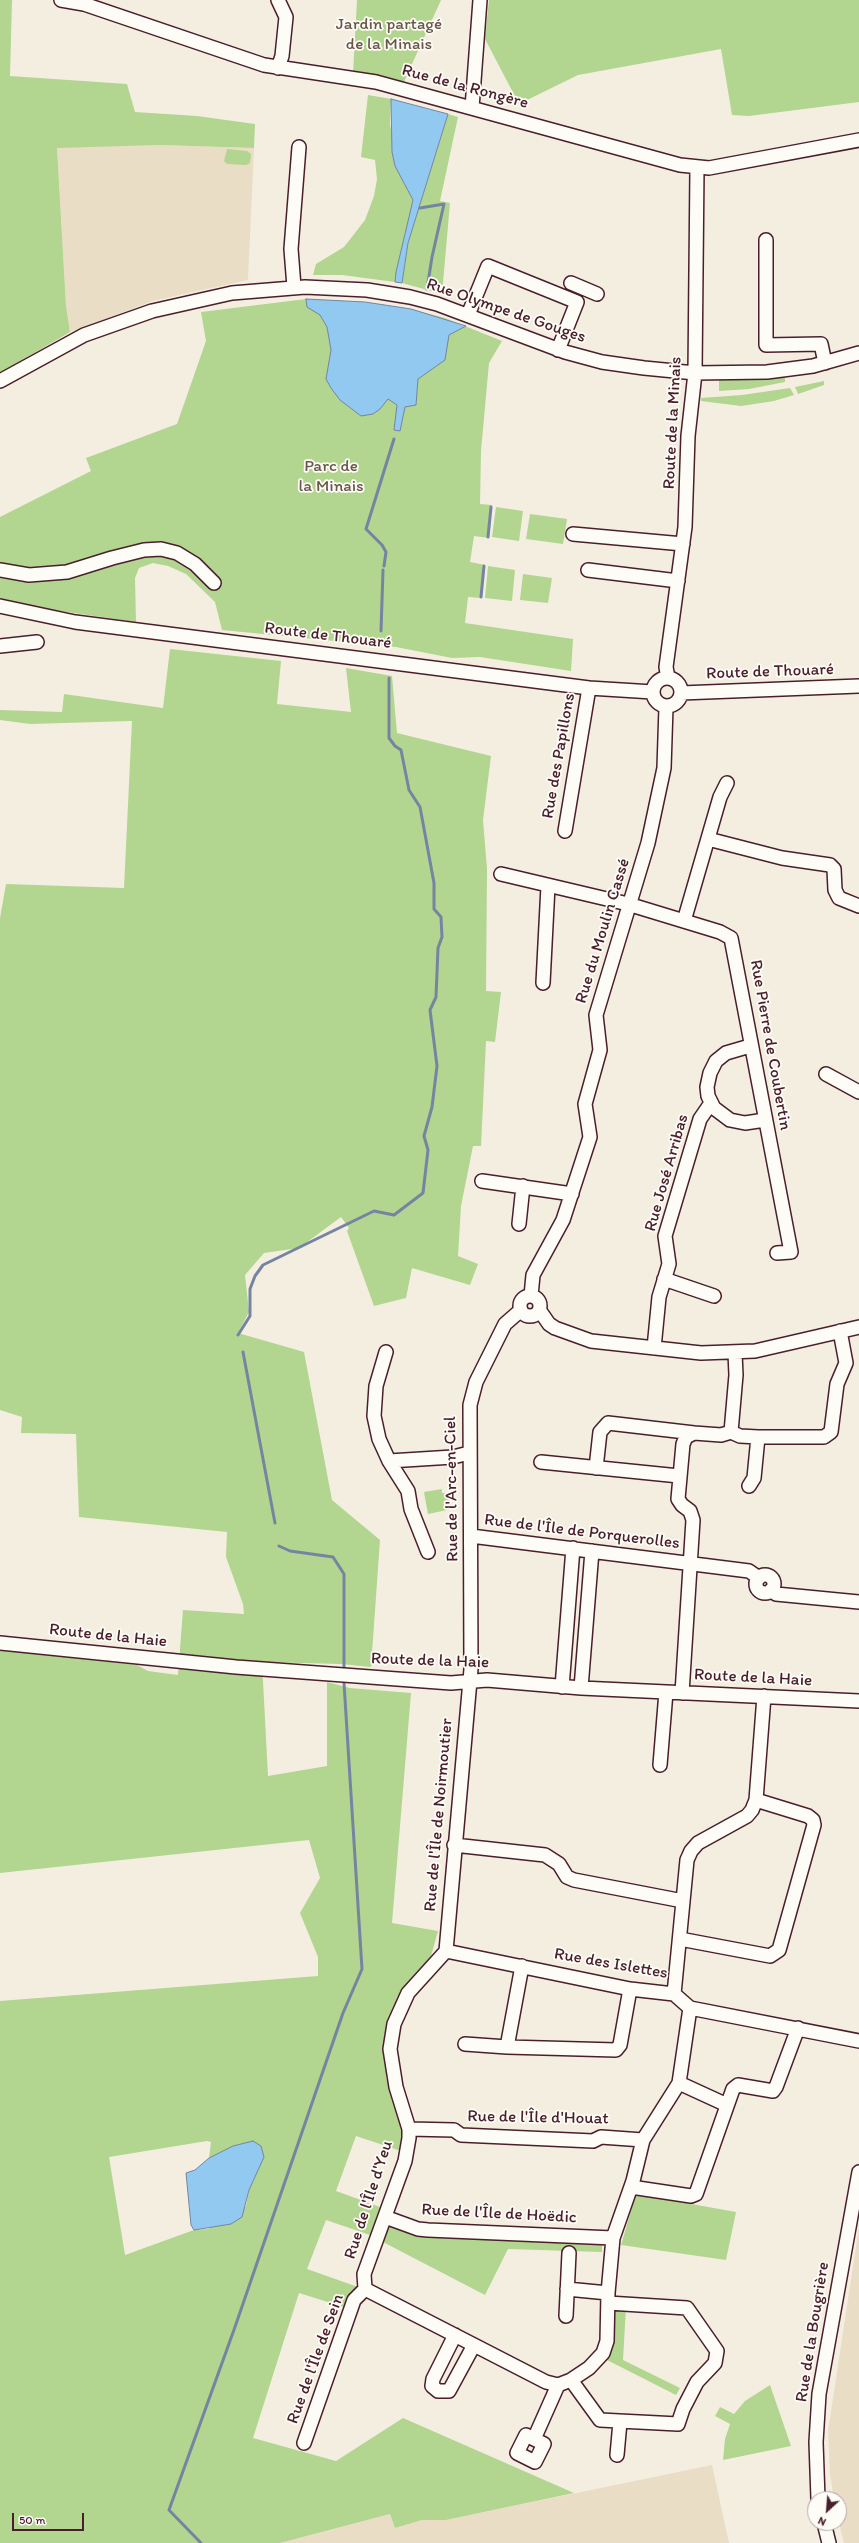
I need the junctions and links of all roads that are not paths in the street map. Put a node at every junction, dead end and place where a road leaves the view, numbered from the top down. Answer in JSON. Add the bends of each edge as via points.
{"nodes":[{"id":1,"x":61,"y":0,"type":"edge"},
{"id":2,"x":278,"y":0,"type":"edge"},
{"id":3,"x":480,"y":0,"type":"edge"},
{"id":4,"x":278,"y":68,"type":"junction"},
{"id":5,"x":472,"y":108,"type":"junction"},
{"id":6,"x":859,"y":140,"type":"edge"},
{"id":7,"x":299,"y":147,"type":"dead end"},
{"id":8,"x":697,"y":168,"type":"junction"},
{"id":9,"x":766,"y":240,"type":"dead end"},
{"id":10,"x":294,"y":287,"type":"junction"},
{"id":11,"x":597,"y":294,"type":"dead end"},
{"id":12,"x":577,"y":302,"type":"junction"},
{"id":13,"x":468,"y":315,"type":"junction"},
{"id":14,"x":558,"y":350,"type":"junction"},
{"id":15,"x":859,"y":353,"type":"edge"},
{"id":16,"x":825,"y":363,"type":"junction"},
{"id":17,"x":695,"y":373,"type":"junction"},
{"id":18,"x":0,"y":381,"type":"edge"},
{"id":19,"x":573,"y":534,"type":"dead end"},
{"id":20,"x":683,"y":544,"type":"junction"},
{"id":21,"x":0,"y":570,"type":"edge"},
{"id":22,"x":588,"y":570,"type":"dead end"},
{"id":23,"x":678,"y":581,"type":"junction"},
{"id":24,"x":214,"y":583,"type":"dead end"},
{"id":25,"x":0,"y":606,"type":"edge"},
{"id":26,"x":38,"y":642,"type":"dead end"},
{"id":27,"x":0,"y":646,"type":"edge"},
{"id":28,"x":668,"y":678,"type":"junction"},
{"id":29,"x":859,"y":686,"type":"edge"},
{"id":30,"x":590,"y":688,"type":"junction"},
{"id":31,"x":653,"y":692,"type":"junction"},
{"id":32,"x":681,"y":693,"type":"junction"},
{"id":33,"x":666,"y":707,"type":"junction"},
{"id":34,"x":727,"y":783,"type":"dead end"},
{"id":35,"x":565,"y":831,"type":"dead end"},
{"id":36,"x":708,"y":839,"type":"junction"},
{"id":37,"x":501,"y":874,"type":"dead end"},
{"id":38,"x":548,"y":886,"type":"junction"},
{"id":39,"x":628,"y":904,"type":"junction"},
{"id":40,"x":859,"y":906,"type":"edge"},
{"id":41,"x":684,"y":921,"type":"junction"},
{"id":42,"x":544,"y":983,"type":"dead end"},
{"id":43,"x":750,"y":1046,"type":"junction"},
{"id":44,"x":826,"y":1074,"type":"dead end"},
{"id":45,"x":859,"y":1092,"type":"edge"},
{"id":46,"x":711,"y":1104,"type":"junction"},
{"id":47,"x":765,"y":1120,"type":"junction"},
{"id":48,"x":482,"y":1181,"type":"dead end"},
{"id":49,"x":523,"y":1186,"type":"junction"},
{"id":50,"x":572,"y":1194,"type":"junction"},
{"id":51,"x":518,"y":1224,"type":"dead end"},
{"id":52,"x":777,"y":1253,"type":"dead end"},
{"id":53,"x":664,"y":1280,"type":"junction"},
{"id":54,"x":530,"y":1296,"type":"junction"},
{"id":55,"x":714,"y":1296,"type":"dead end"},
{"id":56,"x":521,"y":1310,"type":"junction"},
{"id":57,"x":540,"y":1311,"type":"junction"},
{"id":58,"x":859,"y":1327,"type":"edge"},
{"id":59,"x":840,"y":1331,"type":"junction"},
{"id":60,"x":654,"y":1348,"type":"junction"},
{"id":61,"x":386,"y":1352,"type":"dead end"},
{"id":62,"x":735,"y":1353,"type":"junction"},
{"id":63,"x":731,"y":1432,"type":"junction"},
{"id":64,"x":694,"y":1433,"type":"junction"},
{"id":65,"x":758,"y":1437,"type":"junction"},
{"id":66,"x":469,"y":1453,"type":"junction"},
{"id":67,"x":389,"y":1461,"type":"junction"},
{"id":68,"x":541,"y":1462,"type":"dead end"},
{"id":69,"x":596,"y":1468,"type":"junction"},
{"id":70,"x":679,"y":1476,"type":"junction"},
{"id":71,"x":749,"y":1486,"type":"dead end"},
{"id":72,"x":471,"y":1536,"type":"junction"},
{"id":73,"x":573,"y":1548,"type":"junction"},
{"id":74,"x":592,"y":1551,"type":"junction"},
{"id":75,"x":428,"y":1552,"type":"dead end"},
{"id":76,"x":689,"y":1563,"type":"junction"},
{"id":77,"x":859,"y":1602,"type":"edge"},
{"id":78,"x":0,"y":1644,"type":"edge"},
{"id":79,"x":470,"y":1683,"type":"junction"},
{"id":80,"x":562,"y":1686,"type":"junction"},
{"id":81,"x":581,"y":1688,"type":"junction"},
{"id":82,"x":666,"y":1692,"type":"junction"},
{"id":83,"x":682,"y":1693,"type":"junction"},
{"id":84,"x":764,"y":1696,"type":"junction"},
{"id":85,"x":859,"y":1701,"type":"edge"},
{"id":86,"x":660,"y":1765,"type":"dead end"},
{"id":87,"x":756,"y":1800,"type":"junction"},
{"id":88,"x":454,"y":1845,"type":"junction"},
{"id":89,"x":684,"y":1901,"type":"junction"},
{"id":90,"x":680,"y":1939,"type":"junction"},
{"id":91,"x":446,"y":1951,"type":"junction"},
{"id":92,"x":522,"y":1966,"type":"junction"},
{"id":93,"x":630,"y":1989,"type":"junction"},
{"id":94,"x":674,"y":1994,"type":"junction"},
{"id":95,"x":690,"y":2008,"type":"junction"},
{"id":96,"x":798,"y":2028,"type":"junction"},
{"id":97,"x":859,"y":2041,"type":"edge"},
{"id":98,"x":465,"y":2044,"type":"dead end"},
{"id":99,"x":508,"y":2047,"type":"junction"},
{"id":100,"x":679,"y":2083,"type":"junction"},
{"id":101,"x":727,"y":2105,"type":"junction"},
{"id":102,"x":409,"y":2129,"type":"junction"},
{"id":103,"x":643,"y":2140,"type":"junction"},
{"id":104,"x":859,"y":2172,"type":"edge"},
{"id":105,"x":631,"y":2187,"type":"junction"},
{"id":106,"x":385,"y":2217,"type":"junction"},
{"id":107,"x":613,"y":2238,"type":"junction"},
{"id":108,"x":569,"y":2253,"type":"dead end"},
{"id":109,"x":365,"y":2289,"type":"junction"},
{"id":110,"x":567,"y":2289,"type":"junction"},
{"id":111,"x":608,"y":2298,"type":"junction"},
{"id":112,"x":566,"y":2316,"type":"dead end"},
{"id":113,"x":455,"y":2335,"type":"junction"},
{"id":114,"x":474,"y":2345,"type":"junction"},
{"id":115,"x":571,"y":2380,"type":"junction"},
{"id":116,"x":558,"y":2385,"type":"junction"},
{"id":117,"x":620,"y":2422,"type":"junction"},
{"id":118,"x":534,"y":2439,"type":"dead end"},
{"id":119,"x":304,"y":2443,"type":"dead end"},
{"id":120,"x":617,"y":2455,"type":"dead end"},
{"id":121,"x":818,"y":2491,"type":"edge"},
{"id":122,"x":826,"y":2531,"type":"edge"},
{"id":123,"x":829,"y":2543,"type":"edge"}],
"edges":[{"from":1,"to":4,"type":"street","name":"Rue de la Rongère","via":[[84,4]]},
{"from":2,"to":4,"type":"street","via":[[286,17],[282,56]]},
{"from":3,"to":5,"type":"street"},
{"from":4,"to":5,"type":"street","name":"Rue de la Rongère","via":[[376,82]]},
{"from":5,"to":8,"type":"street","name":"Rue de la Rongère"},
{"from":6,"to":8,"type":"street","name":"Rue de la Rongère","via":[[715,167]]},
{"from":7,"to":10,"type":"street","via":[[291,249]]},
{"from":8,"to":17,"type":"street","name":"Route de la Minais"},
{"from":9,"to":16,"type":"street","via":[[766,346],[821,344]]},
{"from":10,"to":13,"type":"street","name":"Rue Olympe de Gouges","via":[[367,290],[424,300]]},
{"from":10,"to":18,"type":"street","name":"Rue Olympe de Gouges","via":[[232,293],[190,301],[125,320],[84,335]]},
{"from":11,"to":12,"type":"street","via":[[577,286]]},
{"from":12,"to":13,"type":"street","via":[[488,266]]},
{"from":12,"to":14,"type":"street"},
{"from":13,"to":14,"type":"street","name":"Rue Olympe de Gouges"},
{"from":14,"to":17,"type":"street","name":"Rue Olympe de Gouges","via":[[602,362]]},
{"from":15,"to":16,"type":"street","name":"Rue Olympe de Gouges"},
{"from":16,"to":17,"type":"street","name":"Rue Olympe de Gouges","via":[[766,372]]},
{"from":17,"to":20,"type":"street","name":"Route de la Minais","via":[[688,436]]},
{"from":19,"to":20,"type":"street"},
{"from":20,"to":23,"type":"street","name":"Route de la Minais"},
{"from":21,"to":24,"type":"street","via":[[29,575],[67,572],[144,550],[161,549],[177,553],[195,564]]},
{"from":22,"to":23,"type":"street"},
{"from":23,"to":28,"type":"street","name":"Route de la Minais","via":[[666,667]]},
{"from":25,"to":30,"type":"street","name":"Route de Thouaré","via":[[75,622]]},
{"from":26,"to":27,"type":"street"},
{"from":28,"to":31,"type":"street","via":[[659,681]]},
{"from":28,"to":32,"type":"street","via":[[676,681]]},
{"from":29,"to":32,"type":"street","name":"Route de Thouaré"},
{"from":30,"to":31,"type":"street","name":"Route de Thouaré"},
{"from":30,"to":35,"type":"street","name":"Rue des Papillons"},
{"from":31,"to":33,"type":"street","via":[[658,704]]},
{"from":32,"to":33,"type":"street","via":[[678,701]]},
{"from":33,"to":39,"type":"street","name":"Rue du Moulin Cassé","via":[[664,768],[647,847]]},
{"from":34,"to":36,"type":"street"},
{"from":36,"to":40,"type":"street","via":[[782,858],[830,865],[834,870],[838,898]]},
{"from":36,"to":41,"type":"street"},
{"from":37,"to":38,"type":"street","name":"Rue Pierre de Coubertin"},
{"from":38,"to":39,"type":"street","name":"Rue Pierre de Coubertin"},
{"from":38,"to":42,"type":"street"},
{"from":39,"to":41,"type":"street","name":"Rue Pierre de Coubertin"},
{"from":39,"to":50,"type":"street","name":"Rue du Moulin Cassé","via":[[596,1015],[600,1050],[585,1104],[590,1137]]},
{"from":41,"to":43,"type":"street","name":"Rue Pierre de Coubertin","via":[[726,934],[733,942]]},
{"from":43,"to":46,"type":"street","name":"Rue José Arribas","via":[[726,1053],[716,1062],[707,1087]]},
{"from":43,"to":47,"type":"street","name":"Rue Pierre de Coubertin"},
{"from":44,"to":45,"type":"street"},
{"from":46,"to":47,"type":"street","name":"Rue José Arribas","via":[[725,1117],[737,1123]]},
{"from":46,"to":53,"type":"street","name":"Rue José Arribas","via":[[700,1119],[665,1236],[670,1264]]},
{"from":47,"to":52,"type":"street","name":"Rue Pierre de Coubertin","via":[[791,1252]]},
{"from":48,"to":49,"type":"street"},
{"from":49,"to":50,"type":"street"},
{"from":49,"to":51,"type":"street"},
{"from":50,"to":54,"type":"street","name":"Rue du Moulin Cassé","via":[[564,1220],[533,1275]]},
{"from":53,"to":55,"type":"street"},
{"from":53,"to":60,"type":"street","name":"Rue José Arribas","via":[[659,1297]]},
{"from":54,"to":56,"type":"street","via":[[522,1301]]},
{"from":54,"to":57,"type":"street","via":[[539,1301]]},
{"from":56,"to":57,"type":"street","via":[[532,1317]]},
{"from":56,"to":66,"type":"street","name":"Rue de l'Arc-en-Ciel","via":[[505,1324],[476,1382],[470,1405]]},
{"from":57,"to":60,"type":"street","via":[[549,1324],[568,1335],[591,1341]]},
{"from":58,"to":59,"type":"street"},
{"from":59,"to":62,"type":"street","via":[[796,1343]]},
{"from":59,"to":65,"type":"street","via":[[846,1362],[837,1384],[831,1432],[824,1437]]},
{"from":60,"to":62,"type":"street","via":[[701,1353]]},
{"from":61,"to":67,"type":"street","via":[[376,1386],[374,1416],[379,1438]]},
{"from":62,"to":63,"type":"street","via":[[736,1375]]},
{"from":63,"to":64,"type":"street","via":[[721,1435]]},
{"from":63,"to":65,"type":"street","via":[[740,1436]]},
{"from":64,"to":69,"type":"street","via":[[608,1423],[600,1432]]},
{"from":64,"to":70,"type":"street","via":[[686,1437],[683,1444]]},
{"from":65,"to":71,"type":"street","via":[[754,1478]]},
{"from":66,"to":67,"type":"street","via":[[453,1457]]},
{"from":66,"to":72,"type":"street","name":"Rue de l'Arc-en-Ciel"},
{"from":67,"to":75,"type":"street","via":[[408,1491],[411,1509]]},
{"from":68,"to":69,"type":"street"},
{"from":69,"to":70,"type":"street"},
{"from":70,"to":76,"type":"street","via":[[678,1499],[690,1511],[693,1520]]},
{"from":72,"to":73,"type":"street","name":"Rue de l'Île de Porquerolles"},
{"from":72,"to":79,"type":"street","name":"Rue de l'Arc-en-Ciel"},
{"from":73,"to":74,"type":"street","name":"Rue de l'Île de Porquerolles"},
{"from":73,"to":80,"type":"street"},
{"from":74,"to":76,"type":"street","name":"Rue de l'Île de Porquerolles"},
{"from":74,"to":81,"type":"street"},
{"from":76,"to":77,"type":"street","name":"Rue de l'Île de Porquerolles","via":[[750,1571],[758,1578],[756,1585],[763,1593],[771,1590],[776,1594]]},
{"from":76,"to":83,"type":"street","via":[[691,1571]]},
{"from":78,"to":79,"type":"street","name":"Route de la Haie","via":[[236,1667]]},
{"from":79,"to":80,"type":"street","name":"Route de la Haie","via":[[487,1680]]},
{"from":79,"to":88,"type":"street","name":"Rue de l'Île de Noirmoutier"},
{"from":80,"to":81,"type":"street","name":"Route de la Haie"},
{"from":81,"to":82,"type":"street","name":"Route de la Haie"},
{"from":82,"to":83,"type":"street","name":"Route de la Haie"},
{"from":82,"to":86,"type":"street"},
{"from":83,"to":84,"type":"street","name":"Route de la Haie"},
{"from":84,"to":85,"type":"street","name":"Route de la Haie"},
{"from":84,"to":87,"type":"street"},
{"from":87,"to":89,"type":"street","via":[[747,1816],[698,1843],[691,1851]]},
{"from":87,"to":90,"type":"street","via":[[808,1816],[814,1825],[779,1950],[770,1956]]},
{"from":88,"to":89,"type":"street","via":[[544,1855],[558,1864],[567,1876],[574,1880]]},
{"from":88,"to":91,"type":"street","name":"Rue de l'Île de Noirmoutier"},
{"from":89,"to":90,"type":"street"},
{"from":90,"to":94,"type":"street"},
{"from":91,"to":92,"type":"street","name":"Rue des Islettes"},
{"from":91,"to":102,"type":"street","name":"Rue de l'Île d'Yeu","via":[[408,1993],[394,2024],[390,2049],[396,2086]]},
{"from":92,"to":93,"type":"street","name":"Rue des Islettes"},
{"from":92,"to":99,"type":"street"},
{"from":93,"to":94,"type":"street","name":"Rue des Islettes"},
{"from":93,"to":99,"type":"street","via":[[620,2045],[616,2050],[609,2052]]},
{"from":94,"to":95,"type":"street","name":"Rue des Islettes"},
{"from":95,"to":96,"type":"street"},
{"from":95,"to":100,"type":"street"},
{"from":96,"to":97,"type":"street"},
{"from":96,"to":101,"type":"street","via":[[776,2087],[769,2091],[738,2085],[733,2089]]},
{"from":98,"to":99,"type":"street"},
{"from":100,"to":101,"type":"street"},
{"from":100,"to":103,"type":"street"},
{"from":101,"to":105,"type":"street","via":[[696,2194],[691,2196]]},
{"from":102,"to":103,"type":"street","name":"Rue de l'Île d'Houat","via":[[454,2130],[461,2135],[593,2141],[601,2137]]},
{"from":102,"to":106,"type":"street","name":"Rue de l'Île d'Yeu","via":[[405,2161]]},
{"from":103,"to":105,"type":"street"},
{"from":104,"to":121,"type":"street","name":"Rue de la Bougrière","via":[[819,2394],[816,2442]]},
{"from":105,"to":107,"type":"street"},
{"from":106,"to":107,"type":"street","name":"Rue de l'Île de Hoëdic","via":[[428,2230]]},
{"from":106,"to":109,"type":"street","name":"Rue de l'Île d'Yeu","via":[[364,2274]]},
{"from":107,"to":111,"type":"street"},
{"from":108,"to":110,"type":"street"},
{"from":109,"to":113,"type":"street"},
{"from":109,"to":119,"type":"street","name":"Rue de l'Île de Sein","via":[[354,2300]]},
{"from":110,"to":111,"type":"street"},
{"from":110,"to":112,"type":"street"},
{"from":111,"to":115,"type":"street","via":[[607,2341],[603,2353],[589,2368]]},
{"from":111,"to":117,"type":"street","via":[[687,2308],[716,2351],[715,2363],[697,2382],[688,2397],[678,2424]]},
{"from":113,"to":114,"type":"street"},
{"from":113,"to":114,"type":"street","via":[[433,2379],[432,2386],[438,2391],[449,2391]]},
{"from":114,"to":116,"type":"street","via":[[546,2382]]},
{"from":115,"to":116,"type":"street"},
{"from":115,"to":117,"type":"street","via":[[600,2420]]},
{"from":116,"to":118,"type":"street"},
{"from":117,"to":120,"type":"street"},
{"from":122,"to":123,"type":"street"}]}
